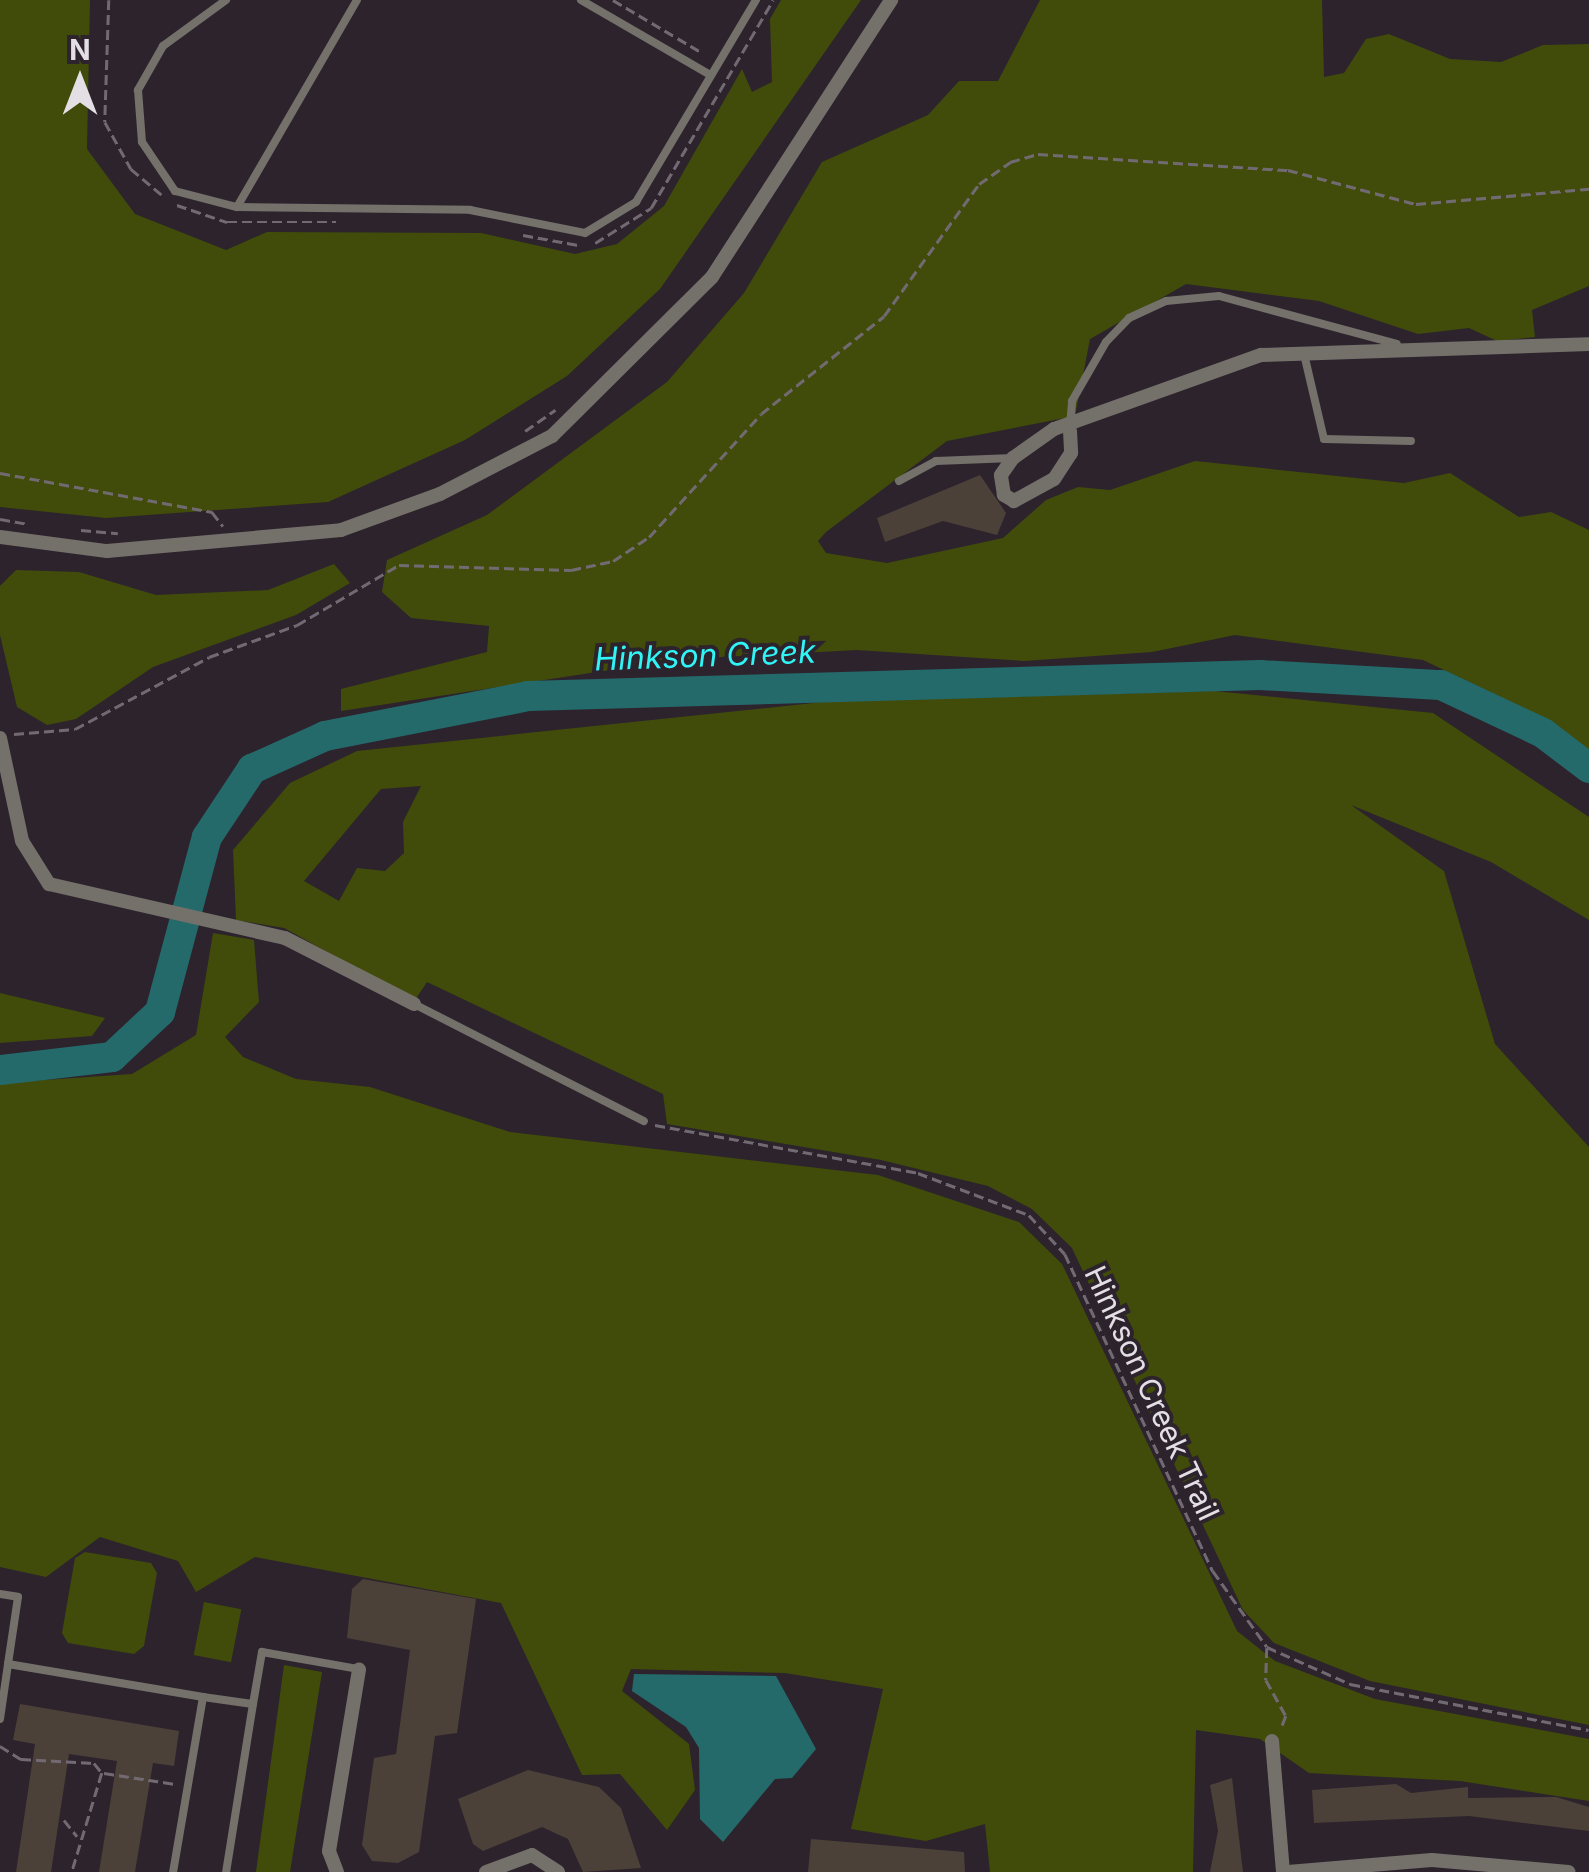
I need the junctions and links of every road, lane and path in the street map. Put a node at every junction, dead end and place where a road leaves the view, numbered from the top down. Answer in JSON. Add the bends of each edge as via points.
{"nodes":[{"id":1,"x":109,"y":0,"type":"edge"},
{"id":2,"x":226,"y":0,"type":"edge"},
{"id":3,"x":358,"y":0,"type":"edge"},
{"id":4,"x":581,"y":0,"type":"edge"},
{"id":5,"x":613,"y":0,"type":"edge"},
{"id":6,"x":756,"y":0,"type":"edge"},
{"id":7,"x":773,"y":0,"type":"edge"},
{"id":8,"x":891,"y":0,"type":"edge"},
{"id":9,"x":701,"y":52,"type":"dead end"},
{"id":10,"x":708,"y":72,"type":"junction"},
{"id":11,"x":1589,"y":190,"type":"edge"},
{"id":12,"x":237,"y":208,"type":"junction"},
{"id":13,"x":346,"y":222,"type":"dead end"},
{"id":14,"x":512,"y":231,"type":"dead end"},
{"id":15,"x":1397,"y":344,"type":"junction"},
{"id":16,"x":1589,"y":344,"type":"edge"},
{"id":17,"x":1304,"y":354,"type":"junction"},
{"id":18,"x":569,"y":400,"type":"dead end"},
{"id":19,"x":1070,"y":430,"type":"junction"},
{"id":20,"x":516,"y":438,"type":"dead end"},
{"id":21,"x":1411,"y":441,"type":"dead end"},
{"id":22,"x":1013,"y":458,"type":"junction"},
{"id":23,"x":0,"y":474,"type":"edge"},
{"id":24,"x":899,"y":481,"type":"dead end"},
{"id":25,"x":0,"y":519,"type":"edge"},
{"id":26,"x":37,"y":525,"type":"dead end"},
{"id":27,"x":74,"y":530,"type":"dead end"},
{"id":28,"x":232,"y":533,"type":"dead end"},
{"id":29,"x":126,"y":534,"type":"dead end"},
{"id":30,"x":208,"y":534,"type":"dead end"},
{"id":31,"x":225,"y":534,"type":"junction"},
{"id":32,"x":0,"y":538,"type":"edge"},
{"id":33,"x":0,"y":736,"type":"edge"},
{"id":34,"x":414,"y":1004,"type":"joint"},
{"id":35,"x":644,"y":1121,"type":"joint"},
{"id":36,"x":0,"y":1594,"type":"edge"},
{"id":37,"x":1267,"y":1647,"type":"junction"},
{"id":38,"x":8,"y":1664,"type":"junction"},
{"id":39,"x":359,"y":1668,"type":"joint"},
{"id":40,"x":203,"y":1697,"type":"junction"},
{"id":41,"x":253,"y":1704,"type":"junction"},
{"id":42,"x":0,"y":1719,"type":"edge"},
{"id":43,"x":1589,"y":1730,"type":"edge"},
{"id":44,"x":1272,"y":1741,"type":"joint"},
{"id":45,"x":0,"y":1746,"type":"edge"},
{"id":46,"x":102,"y":1773,"type":"junction"},
{"id":47,"x":188,"y":1786,"type":"junction"},
{"id":48,"x":64,"y":1820,"type":"dead end"},
{"id":49,"x":93,"y":1826,"type":"junction"},
{"id":50,"x":102,"y":1826,"type":"dead end"},
{"id":51,"x":77,"y":1838,"type":"junction"},
{"id":52,"x":72,"y":1872,"type":"edge"},
{"id":53,"x":173,"y":1872,"type":"edge"},
{"id":54,"x":226,"y":1872,"type":"edge"},
{"id":55,"x":337,"y":1872,"type":"edge"},
{"id":56,"x":486,"y":1872,"type":"edge"},
{"id":57,"x":558,"y":1872,"type":"edge"},
{"id":58,"x":1285,"y":1872,"type":"edge"},
{"id":59,"x":1568,"y":1872,"type":"edge"}],
"edges":[{"from":1,"to":13,"type":"path","via":[[104,122],[140,177],[186,210],[227,222]]},
{"from":2,"to":12,"type":"lane","via":[[163,46],[138,90],[136,119],[175,191]]},
{"from":3,"to":12,"type":"lane"},
{"from":4,"to":10,"type":"lane"},
{"from":5,"to":9,"type":"path"},
{"from":6,"to":10,"type":"lane"},
{"from":7,"to":14,"type":"path","via":[[633,224],[570,246]]},
{"from":8,"to":32,"type":"street","via":[[712,277],[552,436],[440,494],[341,530],[107,551]]},
{"from":10,"to":12,"type":"lane","via":[[636,202],[585,233],[470,210]]},
{"from":11,"to":33,"type":"path","via":[[1416,204],[1288,170],[1038,154],[1010,162],[979,184],[884,316],[761,414],[649,537],[613,561],[571,570],[399,565],[297,625],[208,657],[76,729]]},
{"from":15,"to":16,"type":"street"},
{"from":15,"to":17,"type":"street"},
{"from":15,"to":19,"type":"lane","via":[[1219,296],[1166,301],[1129,318],[1106,342],[1072,401]]},
{"from":17,"to":19,"type":"street","via":[[1262,355]]},
{"from":17,"to":21,"type":"lane","via":[[1324,439]]},
{"from":18,"to":20,"type":"path"},
{"from":19,"to":22,"type":"street","via":[[1054,430]]},
{"from":19,"to":22,"type":"street","via":[[1071,453],[1054,480],[1014,501],[1001,486]]},
{"from":22,"to":24,"type":"lane","via":[[936,462]]},
{"from":23,"to":31,"type":"path","via":[[212,512]]},
{"from":25,"to":26,"type":"path"},
{"from":27,"to":29,"type":"path"},
{"from":28,"to":31,"type":"path"},
{"from":30,"to":31,"type":"path"},
{"from":33,"to":34,"type":"street","via":[[33,866],[67,892],[260,931]]},
{"from":34,"to":35,"type":"lane"},
{"from":35,"to":37,"type":"path","name":"Hinkson Creek Trail","via":[[722,1144],[918,1173],[1029,1216],[1065,1254],[1213,1571]]},
{"from":36,"to":38,"type":"lane","via":[[18,1597]]},
{"from":37,"to":43,"type":"path","via":[[1350,1684]]},
{"from":37,"to":44,"type":"path","via":[[1266,1680],[1286,1716]]},
{"from":38,"to":40,"type":"lane"},
{"from":38,"to":42,"type":"lane"},
{"from":39,"to":41,"type":"lane","via":[[262,1652]]},
{"from":39,"to":55,"type":"street","via":[[330,1850]]},
{"from":40,"to":41,"type":"lane"},
{"from":40,"to":47,"type":"lane"},
{"from":41,"to":54,"type":"lane"},
{"from":44,"to":58,"type":"street"},
{"from":45,"to":46,"type":"path","via":[[21,1759],[94,1761]]},
{"from":46,"to":47,"type":"path"},
{"from":46,"to":49,"type":"path"},
{"from":47,"to":53,"type":"lane"},
{"from":48,"to":51,"type":"path"},
{"from":49,"to":50,"type":"path"},
{"from":49,"to":51,"type":"path"},
{"from":51,"to":52,"type":"path"},
{"from":56,"to":57,"type":"street","via":[[532,1855]]},
{"from":58,"to":59,"type":"street","via":[[1432,1860]]}]}
